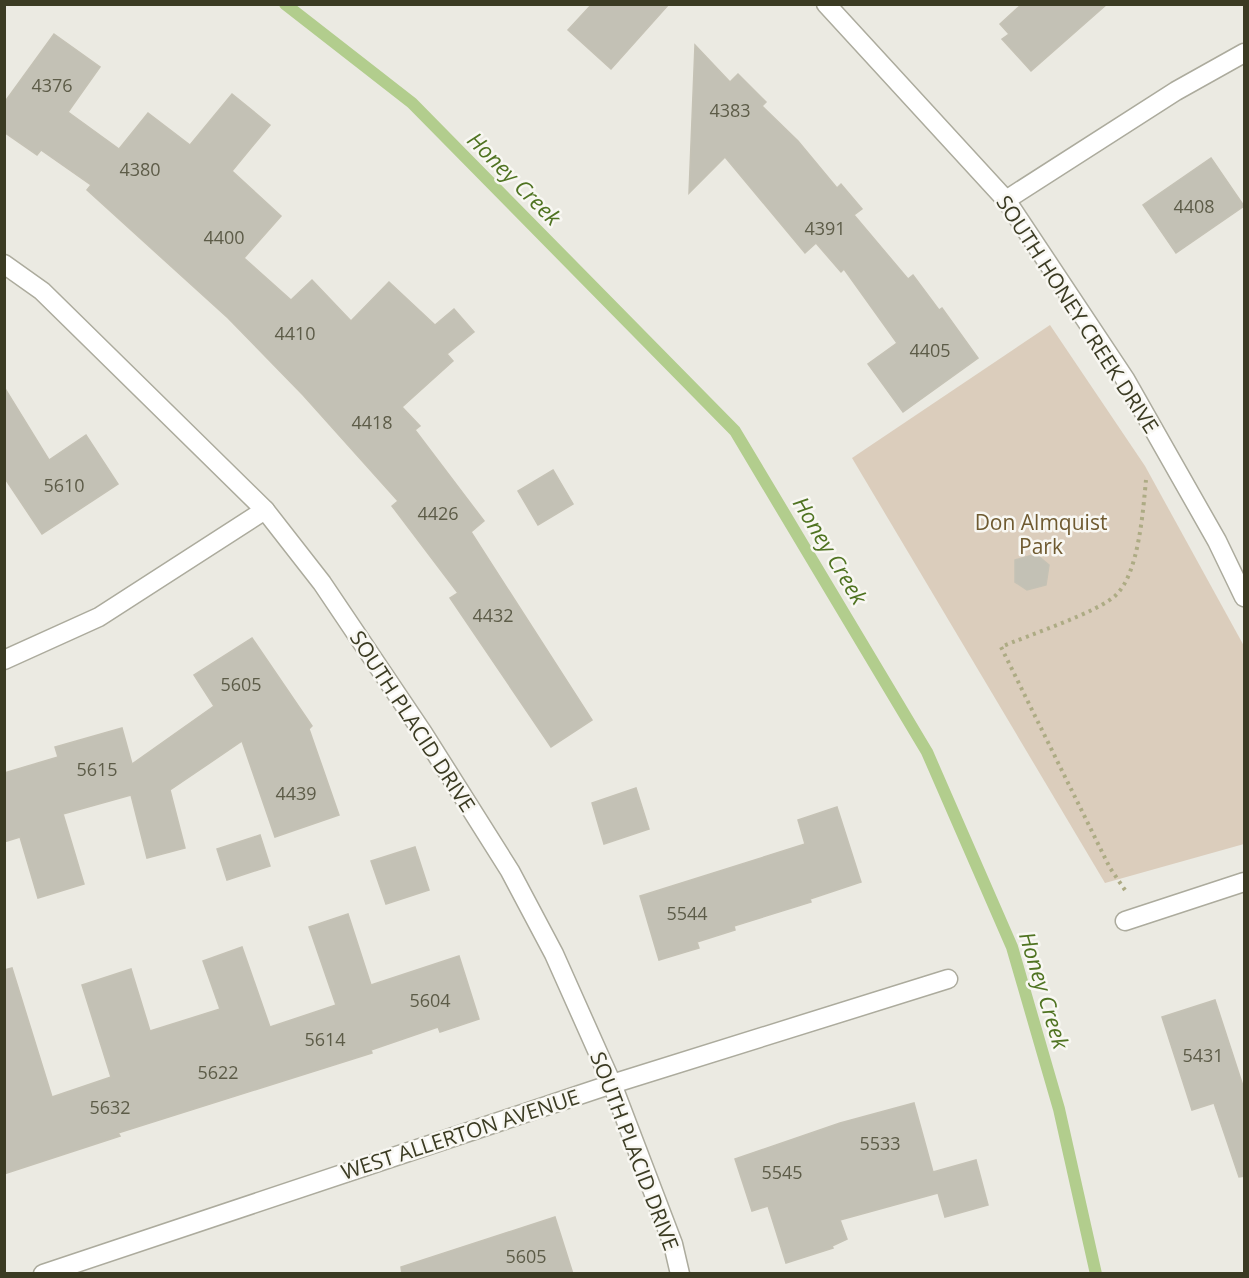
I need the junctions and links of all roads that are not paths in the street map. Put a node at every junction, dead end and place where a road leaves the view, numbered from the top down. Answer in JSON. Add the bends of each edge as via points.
{"nodes":[{"id":1,"x":826,"y":4,"type":"edge"},
{"id":2,"x":1245,"y":53,"type":"edge"},
{"id":3,"x":1006,"y":200,"type":"junction"},
{"id":4,"x":4,"y":264,"type":"edge"},
{"id":5,"x":265,"y":510,"type":"junction"},
{"id":6,"x":1245,"y":597,"type":"edge"},
{"id":7,"x":4,"y":660,"type":"edge"},
{"id":8,"x":1245,"y":882,"type":"edge"},
{"id":9,"x":1134,"y":918,"type":"road end"},
{"id":10,"x":948,"y":979,"type":"dead end"},
{"id":11,"x":612,"y":1084,"type":"junction"},
{"id":12,"x":43,"y":1274,"type":"edge"},
{"id":13,"x":680,"y":1274,"type":"edge"}],
"edges":[{"from":1,"to":3,"type":"street","name":"SOUTH HONEY CREEK DRIVE"},
{"from":2,"to":3,"type":"street","via":[[1176,90]]},
{"from":3,"to":6,"type":"street","name":"SOUTH HONEY CREEK DRIVE","via":[[1125,379]]},
{"from":4,"to":5,"type":"street","name":"SOUTH PLACID DRIVE","via":[[42,291]]},
{"from":5,"to":7,"type":"street","via":[[99,617]]},
{"from":5,"to":11,"type":"street","name":"SOUTH PLACID DRIVE","via":[[328,593],[510,871],[554,954]]},
{"from":8,"to":9,"type":"street"},
{"from":10,"to":11,"type":"street","name":"WEST ALLERTON AVENUE"},
{"from":11,"to":12,"type":"street","name":"WEST ALLERTON AVENUE"},
{"from":11,"to":13,"type":"street","name":"SOUTH PLACID DRIVE","via":[[673,1244]]}]}
